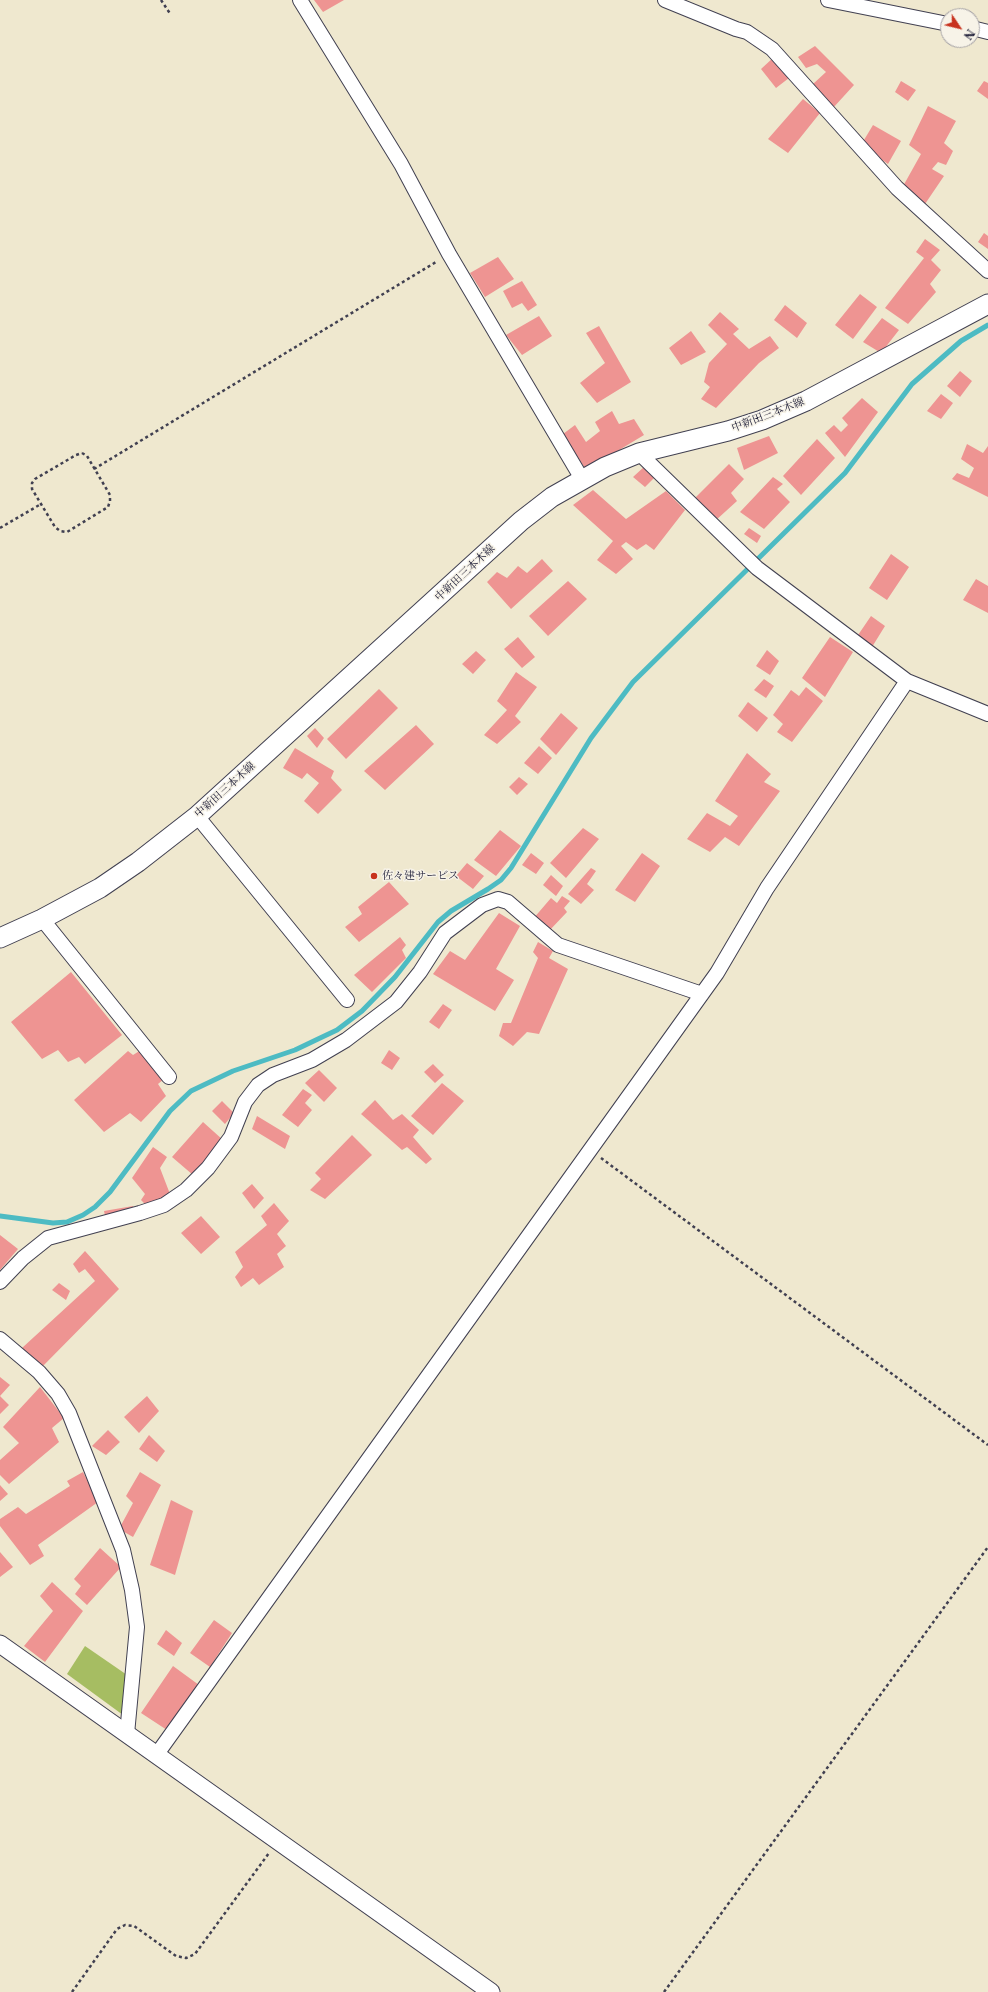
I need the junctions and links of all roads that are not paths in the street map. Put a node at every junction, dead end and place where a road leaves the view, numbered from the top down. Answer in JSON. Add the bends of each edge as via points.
{"nodes":[{"id":1,"x":300,"y":0,"type":"edge"},
{"id":2,"x":665,"y":0,"type":"edge"},
{"id":3,"x":828,"y":0,"type":"edge"},
{"id":4,"x":940,"y":22,"type":"edge"},
{"id":5,"x":988,"y":271,"type":"edge"},
{"id":6,"x":988,"y":304,"type":"edge"},
{"id":7,"x":639,"y":453,"type":"junction"},
{"id":8,"x":582,"y":479,"type":"junction"},
{"id":9,"x":907,"y":681,"type":"junction"},
{"id":10,"x":988,"y":714,"type":"edge"},
{"id":11,"x":197,"y":816,"type":"junction"},
{"id":12,"x":42,"y":919,"type":"junction"},
{"id":13,"x":0,"y":938,"type":"edge"},
{"id":14,"x":702,"y":994,"type":"junction"},
{"id":15,"x":347,"y":1000,"type":"dead end"},
{"id":16,"x":169,"y":1077,"type":"dead end"},
{"id":17,"x":0,"y":1282,"type":"edge"},
{"id":18,"x":0,"y":1339,"type":"edge"},
{"id":19,"x":0,"y":1644,"type":"edge"},
{"id":20,"x":127,"y":1734,"type":"junction"},
{"id":21,"x":157,"y":1754,"type":"junction"},
{"id":22,"x":491,"y":1992,"type":"edge"}],
"edges":[{"from":1,"to":8,"type":"street","via":[[401,164],[449,254]]},
{"from":2,"to":5,"type":"street","via":[[747,32],[772,49],[897,188]]},
{"from":3,"to":4,"type":"street"},
{"from":6,"to":7,"type":"main road","name":"中新田三本木線","via":[[806,401],[762,420]]},
{"from":7,"to":8,"type":"main road","name":"中新田三本木線"},
{"from":7,"to":9,"type":"street","via":[[754,565]]},
{"from":8,"to":11,"type":"main road","name":"中新田三本木線","via":[[552,497],[521,521]]},
{"from":9,"to":10,"type":"street"},
{"from":9,"to":14,"type":"street","via":[[767,888],[717,974]]},
{"from":11,"to":12,"type":"main road","name":"中新田三本木線","via":[[100,888]]},
{"from":11,"to":15,"type":"street"},
{"from":12,"to":13,"type":"main road","name":"中新田三本木線"},
{"from":12,"to":16,"type":"street"},
{"from":14,"to":17,"type":"street","via":[[558,945],[508,902],[498,899],[482,905],[445,933],[420,972],[396,1002],[346,1040],[312,1060],[273,1075],[258,1085],[245,1102],[231,1137],[208,1168],[186,1190],[164,1205],[48,1238],[22,1258]]},
{"from":14,"to":21,"type":"street"},
{"from":18,"to":20,"type":"street","via":[[39,1372],[58,1394],[69,1413],[123,1550],[137,1626]]},
{"from":19,"to":20,"type":"street"},
{"from":20,"to":21,"type":"street"},
{"from":21,"to":22,"type":"street"}]}
